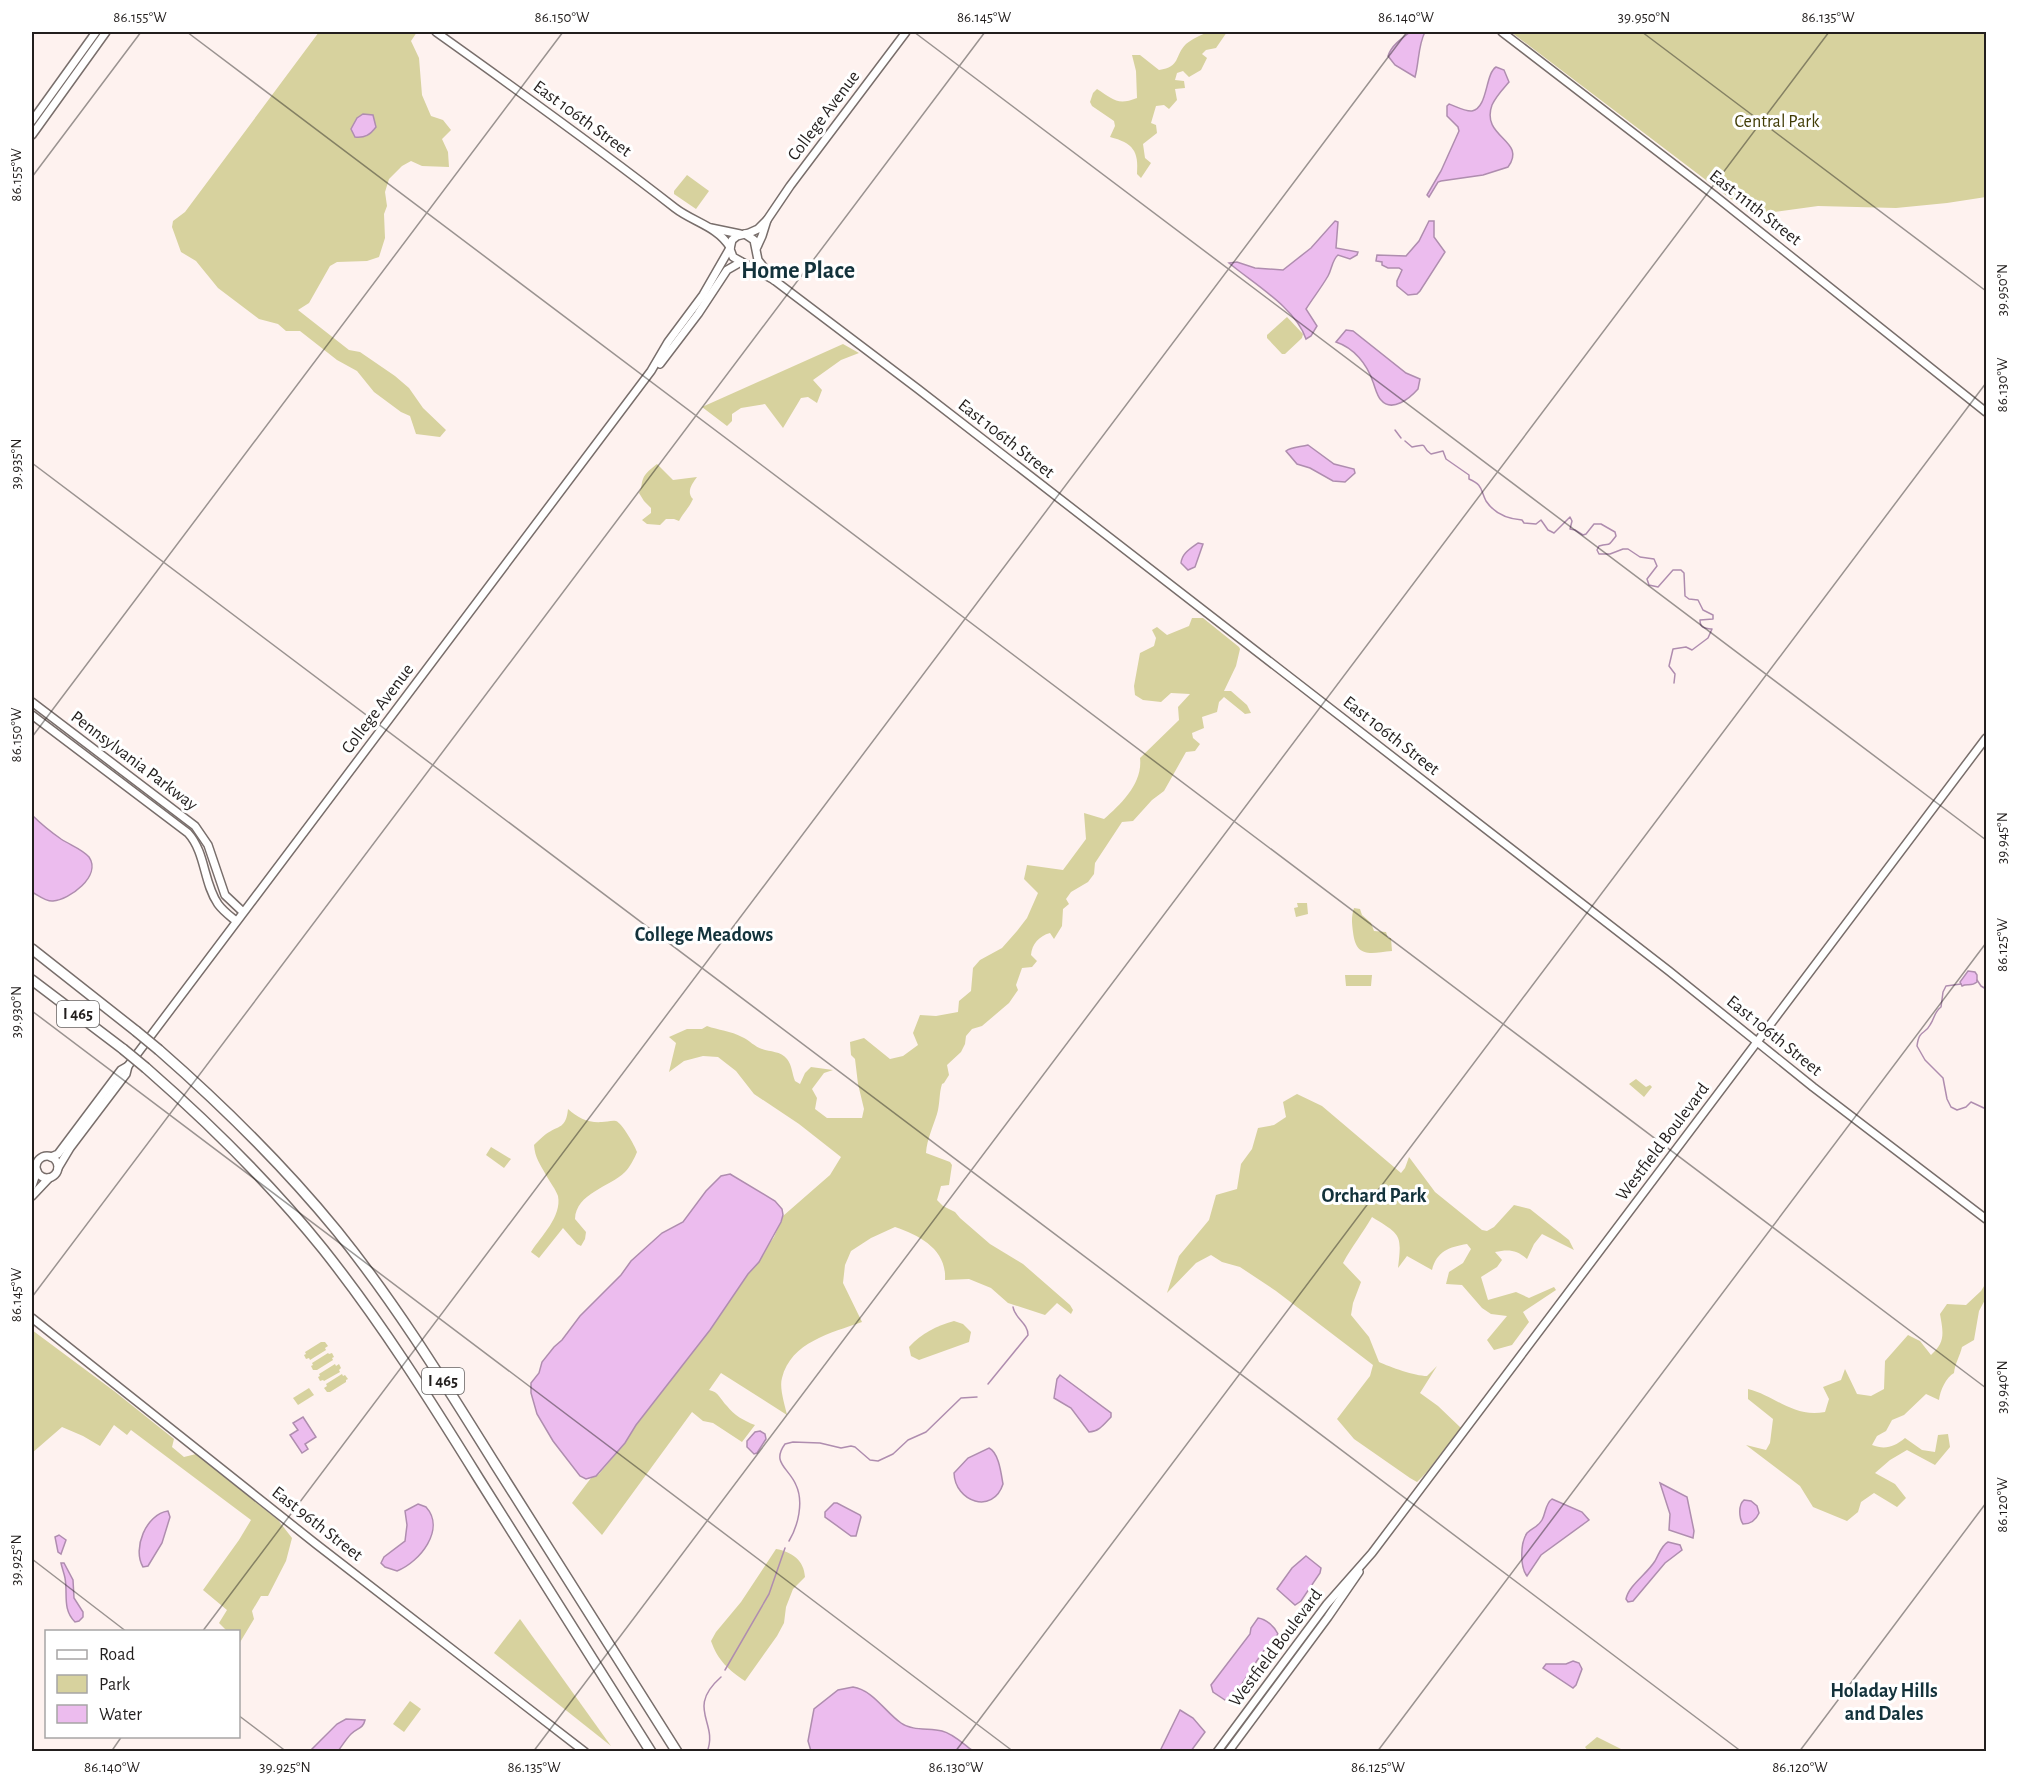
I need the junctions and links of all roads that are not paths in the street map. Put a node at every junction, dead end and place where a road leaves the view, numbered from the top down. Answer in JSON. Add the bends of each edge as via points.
{"nodes":[{"id":1,"x":96,"y":32,"type":"edge"},
{"id":2,"x":106,"y":32,"type":"edge"},
{"id":3,"x":436,"y":32,"type":"edge"},
{"id":4,"x":906,"y":32,"type":"edge"},
{"id":5,"x":1502,"y":32,"type":"edge"},
{"id":6,"x":32,"y":121,"type":"edge"},
{"id":7,"x":32,"y":135,"type":"edge"},
{"id":8,"x":767,"y":220,"type":"junction"},
{"id":9,"x":711,"y":228,"type":"junction"},
{"id":10,"x":743,"y":234,"type":"junction"},
{"id":11,"x":730,"y":247,"type":"junction"},
{"id":12,"x":757,"y":250,"type":"junction"},
{"id":13,"x":742,"y":262,"type":"junction"},
{"id":14,"x":774,"y":280,"type":"junction"},
{"id":15,"x":651,"y":371,"type":"junction"},
{"id":16,"x":1986,"y":412,"type":"edge"},
{"id":17,"x":32,"y":702,"type":"edge"},
{"id":18,"x":32,"y":715,"type":"edge"},
{"id":19,"x":1986,"y":738,"type":"edge"},
{"id":20,"x":243,"y":912,"type":"junction"},
{"id":21,"x":236,"y":921,"type":"junction"},
{"id":22,"x":32,"y":949,"type":"edge"},
{"id":23,"x":32,"y":957,"type":"edge"},
{"id":24,"x":32,"y":980,"type":"edge"},
{"id":25,"x":94,"y":999,"type":"junction"},
{"id":26,"x":1757,"y":1041,"type":"junction"},
{"id":27,"x":128,"y":1066,"type":"junction"},
{"id":28,"x":51,"y":1157,"type":"junction"},
{"id":29,"x":58,"y":1168,"type":"junction"},
{"id":30,"x":38,"y":1171,"type":"junction"},
{"id":31,"x":49,"y":1178,"type":"junction"},
{"id":32,"x":32,"y":1186,"type":"edge"},
{"id":33,"x":32,"y":1196,"type":"edge"},
{"id":34,"x":1986,"y":1219,"type":"edge"},
{"id":35,"x":32,"y":1318,"type":"edge"},
{"id":36,"x":1362,"y":1565,"type":"junction"},
{"id":37,"x":585,"y":1752,"type":"edge"},
{"id":38,"x":651,"y":1752,"type":"edge"},
{"id":39,"x":677,"y":1752,"type":"edge"},
{"id":40,"x":1216,"y":1752,"type":"edge"},
{"id":41,"x":1228,"y":1752,"type":"edge"}],
"edges":[{"from":1,"to":6,"type":"main road"},
{"from":2,"to":7,"type":"main road"},
{"from":3,"to":9,"type":"main road","name":"East 106th Street","via":[[680,212]]},
{"from":4,"to":8,"type":"main road","name":"College Avenue"},
{"from":5,"to":16,"type":"main road","name":"East 111th Street"},
{"from":8,"to":10,"type":"main road","name":"College Avenue","via":[[758,229]]},
{"from":8,"to":12,"type":"main road","name":"College Avenue"},
{"from":9,"to":10,"type":"main road","name":"East 106th Street"},
{"from":9,"to":11,"type":"main road","name":"East 106th Street"},
{"from":10,"to":11,"type":"main road","via":[[734,238]]},
{"from":10,"to":12,"type":"main road","via":[[753,238]]},
{"from":11,"to":13,"type":"main road","via":[[733,257]]},
{"from":11,"to":15,"type":"main road","name":"College Avenue","via":[[703,295]]},
{"from":12,"to":13,"type":"main road","via":[[750,260]]},
{"from":12,"to":14,"type":"main road","name":"East 106th Street","via":[[760,262]]},
{"from":13,"to":14,"type":"main road","name":"East 106th Street"},
{"from":13,"to":15,"type":"main road","name":"College Avenue","via":[[727,270],[698,314]]},
{"from":14,"to":26,"type":"main road","name":"East 106th Street"},
{"from":15,"to":20,"type":"main road","name":"College Avenue"},
{"from":17,"to":20,"type":"main road","name":"Pennsylvania Parkway","via":[[195,826],[208,845],[225,895]]},
{"from":18,"to":21,"type":"main road","name":"Pennsylvania Parkway","via":[[191,836],[215,898]]},
{"from":19,"to":26,"type":"main road","name":"Westfield Boulevard"},
{"from":20,"to":21,"type":"main road","name":"College Avenue"},
{"from":21,"to":27,"type":"main road","name":"College Avenue"},
{"from":22,"to":25,"type":"highway"},
{"from":23,"to":25,"type":"highway","number":"I 465"},
{"from":24,"to":38,"type":"highway","number":"I 465","bridge":true,"via":[[123,1049],[195,1112],[267,1184],[323,1248],[428,1397]]},
{"from":25,"to":39,"type":"highway","number":"I 465","bridge":true,"via":[[205,1091],[272,1158],[366,1269],[449,1390]]},
{"from":26,"to":34,"type":"main road","name":"East 106th Street"},
{"from":26,"to":36,"type":"main road","name":"Westfield Boulevard"},
{"from":27,"to":28,"type":"main road","name":"College Avenue","via":[[58,1154]]},
{"from":27,"to":29,"type":"main road","name":"College Avenue"},
{"from":28,"to":29,"type":"main road"},
{"from":28,"to":30,"type":"main road","via":[[44,1156],[38,1161]]},
{"from":29,"to":31,"type":"main road"},
{"from":30,"to":31,"type":"main road"},
{"from":30,"to":32,"type":"main road"},
{"from":31,"to":33,"type":"main road"},
{"from":35,"to":37,"type":"main road","name":"East 96th Street"},
{"from":36,"to":40,"type":"main road","name":"Westfield Boulevard","via":[[1327,1604]]},
{"from":36,"to":41,"type":"main road","name":"Westfield Boulevard"}]}
